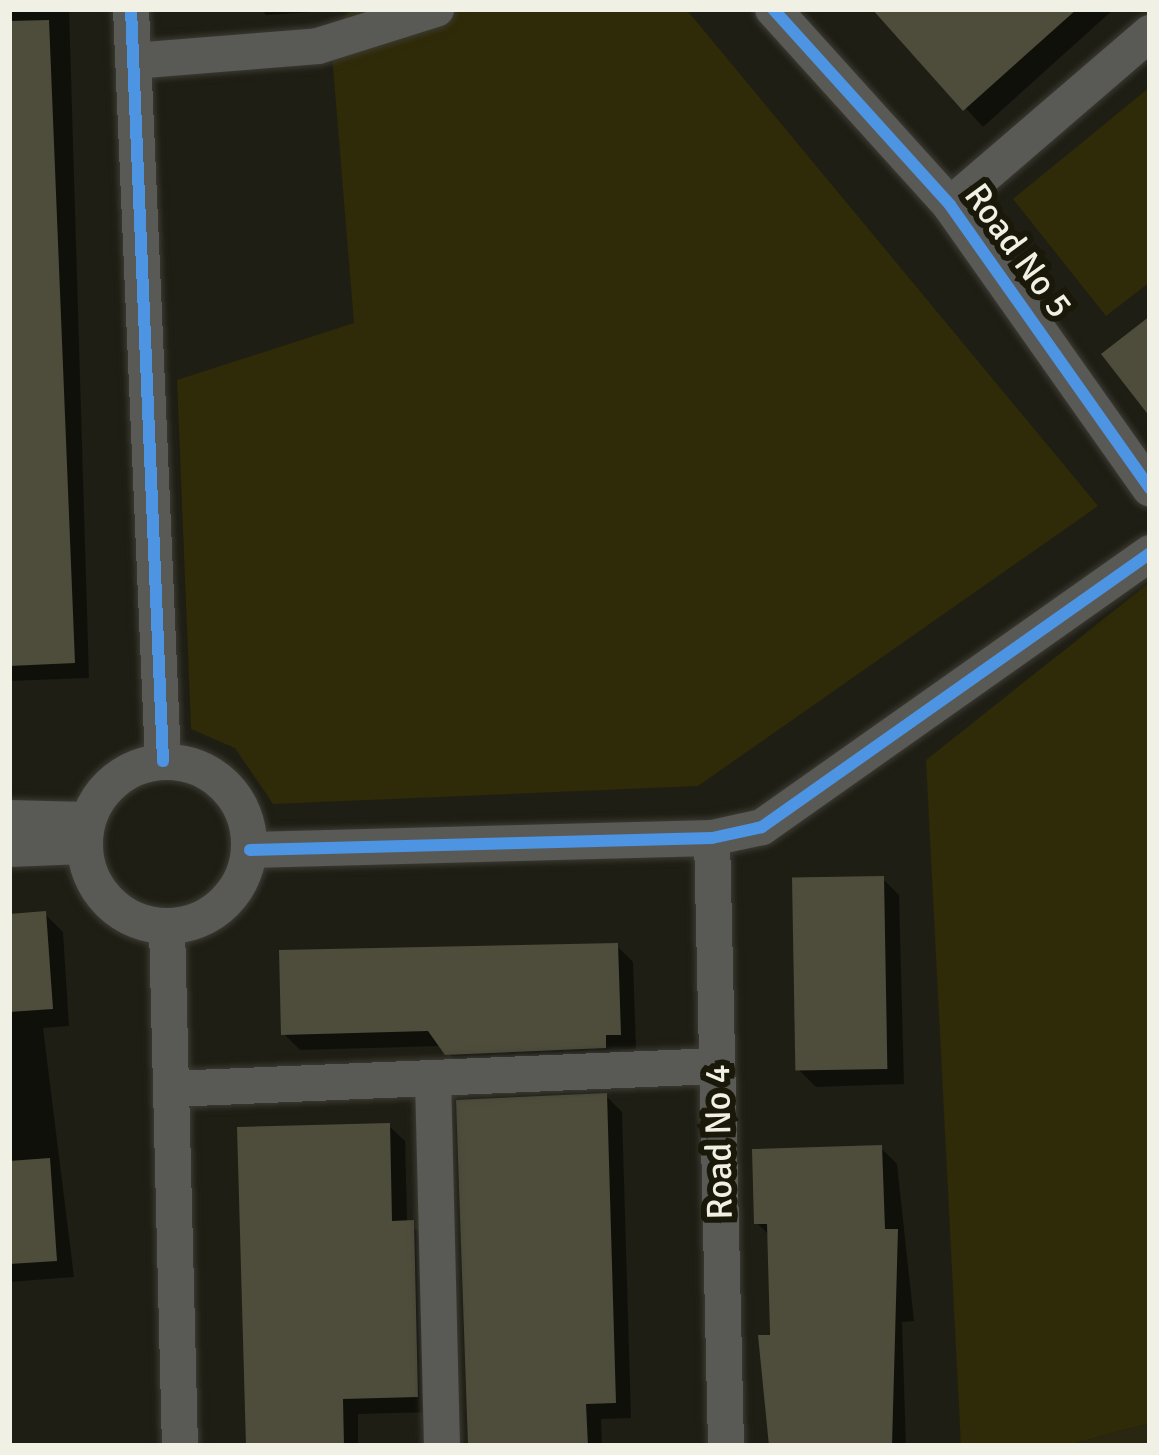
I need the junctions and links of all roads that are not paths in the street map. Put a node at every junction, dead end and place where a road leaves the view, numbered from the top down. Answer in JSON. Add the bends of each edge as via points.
{"nodes":[{"id":1,"x":131,"y":9,"type":"edge"},
{"id":2,"x":436,"y":9,"type":"edge"},
{"id":3,"x":772,"y":9,"type":"edge"},
{"id":4,"x":1150,"y":33,"type":"edge"},
{"id":5,"x":133,"y":61,"type":"junction"},
{"id":6,"x":950,"y":206,"type":"junction"},
{"id":7,"x":1150,"y":488,"type":"edge"},
{"id":8,"x":1150,"y":553,"type":"edge"},
{"id":9,"x":163,"y":760,"type":"junction"},
{"id":10,"x":9,"y":818,"type":"edge"},
{"id":11,"x":86,"y":833,"type":"junction"},
{"id":12,"x":712,"y":838,"type":"junction"},
{"id":13,"x":9,"y":849,"type":"edge"},
{"id":14,"x":250,"y":850,"type":"junction"},
{"id":15,"x":167,"y":927,"type":"junction"},
{"id":16,"x":717,"y":1066,"type":"junction"},
{"id":17,"x":433,"y":1078,"type":"junction"},
{"id":18,"x":171,"y":1089,"type":"junction"},
{"id":19,"x":180,"y":1446,"type":"edge"},
{"id":20,"x":442,"y":1446,"type":"edge"},
{"id":21,"x":726,"y":1446,"type":"edge"}],
"edges":[{"from":1,"to":5,"type":"street"},
{"from":2,"to":5,"type":"street","via":[[318,46]]},
{"from":3,"to":6,"type":"street","name":"Road No 5"},
{"from":4,"to":6,"type":"street"},
{"from":5,"to":9,"type":"street"},
{"from":6,"to":7,"type":"street","name":"Road No 5"},
{"from":8,"to":12,"type":"street","via":[[807,802]]},
{"from":9,"to":11,"type":"street","via":[[116,778]]},
{"from":9,"to":14,"type":"street","via":[[190,764],[236,796]]},
{"from":10,"to":11,"type":"street"},
{"from":11,"to":13,"type":"street"},
{"from":11,"to":15,"type":"street","via":[[119,912]]},
{"from":12,"to":14,"type":"street"},
{"from":12,"to":16,"type":"street","name":"Road No 4"},
{"from":14,"to":15,"type":"street","via":[[214,912]]},
{"from":15,"to":18,"type":"street"},
{"from":16,"to":17,"type":"street"},
{"from":16,"to":21,"type":"street","name":"Road No 4"},
{"from":17,"to":18,"type":"street"},
{"from":17,"to":20,"type":"street"},
{"from":18,"to":19,"type":"street"}]}
